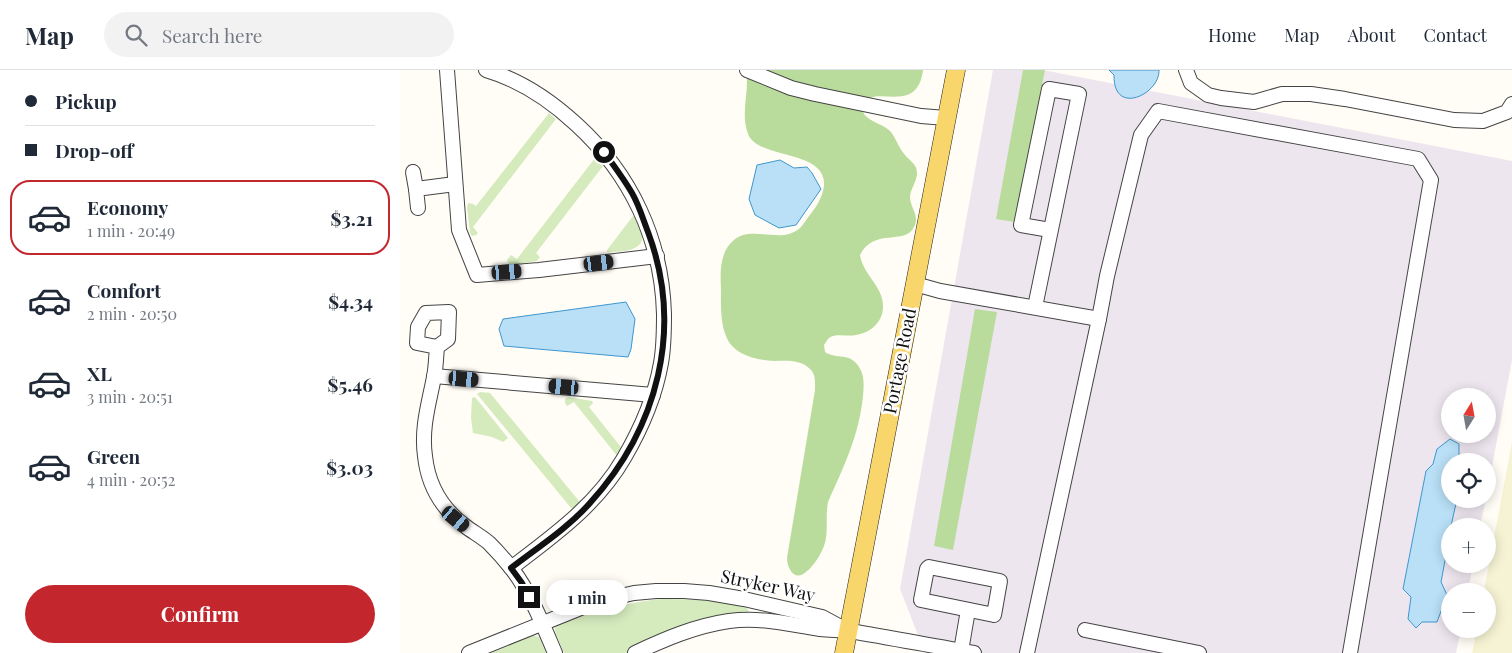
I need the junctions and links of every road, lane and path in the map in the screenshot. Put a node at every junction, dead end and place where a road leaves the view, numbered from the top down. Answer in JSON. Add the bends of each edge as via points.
{"nodes":[{"id":1,"x":446,"y":70,"type":"edge"},
{"id":2,"x":486,"y":70,"type":"edge"},
{"id":3,"x":747,"y":70,"type":"edge"},
{"id":4,"x":956,"y":70,"type":"edge"},
{"id":5,"x":1186,"y":70,"type":"edge"},
{"id":6,"x":1512,"y":104,"type":"edge"},
{"id":7,"x":946,"y":118,"type":"junction"},
{"id":8,"x":413,"y":172,"type":"dead end"},
{"id":9,"x":455,"y":184,"type":"junction"},
{"id":10,"x":416,"y":189,"type":"junction"},
{"id":11,"x":418,"y":208,"type":"dead end"},
{"id":12,"x":1050,"y":230,"type":"junction"},
{"id":13,"x":657,"y":256,"type":"junction"},
{"id":14,"x":914,"y":284,"type":"junction"},
{"id":15,"x":1035,"y":307,"type":"junction"},
{"id":16,"x":1099,"y":319,"type":"junction"},
{"id":17,"x":437,"y":347,"type":"dead end"},
{"id":18,"x":434,"y":376,"type":"junction"},
{"id":19,"x":653,"y":394,"type":"junction"},
{"id":20,"x":511,"y":568,"type":"junction"},
{"id":21,"x":968,"y":610,"type":"junction"},
{"id":22,"x":542,"y":624,"type":"junction"},
{"id":23,"x":1085,"y":630,"type":"dead end"},
{"id":24,"x":848,"y":631,"type":"junction"},
{"id":25,"x":968,"y":652,"type":"edge"},
{"id":26,"x":469,"y":653,"type":"edge"},
{"id":27,"x":556,"y":653,"type":"edge"},
{"id":28,"x":635,"y":653,"type":"edge"},
{"id":29,"x":844,"y":653,"type":"edge"},
{"id":30,"x":1027,"y":653,"type":"edge"},
{"id":31,"x":1199,"y":653,"type":"edge"},
{"id":32,"x":1350,"y":653,"type":"edge"}],
"edges":[{"from":1,"to":9,"type":"street"},
{"from":2,"to":13,"type":"street","via":[[516,82],[553,104],[604,152],[641,211]]},
{"from":3,"to":7,"type":"street","via":[[815,94],[921,116]]},
{"from":4,"to":7,"type":"main road","name":"Portage Road"},
{"from":5,"to":6,"type":"street","via":[[1191,83],[1208,95],[1254,102],[1282,94],[1311,94],[1454,120],[1483,121],[1507,112]]},
{"from":7,"to":14,"type":"main road","name":"Portage Road"},
{"from":8,"to":10,"type":"street"},
{"from":9,"to":10,"type":"street"},
{"from":9,"to":13,"type":"street","via":[[459,230],[477,275]]},
{"from":10,"to":11,"type":"street"},
{"from":12,"to":12,"type":"street","via":[[1079,94],[1049,89],[1021,225]]},
{"from":12,"to":15,"type":"street"},
{"from":13,"to":19,"type":"street","via":[[664,299],[664,337],[662,362]]},
{"from":14,"to":15,"type":"street"},
{"from":14,"to":24,"type":"main road","name":"Portage Road"},
{"from":15,"to":16,"type":"street"},
{"from":16,"to":30,"type":"street"},
{"from":16,"to":32,"type":"street","via":[[1141,135],[1158,111],[1418,159],[1431,180]]},
{"from":17,"to":18,"type":"street"},
{"from":18,"to":19,"type":"street"},
{"from":18,"to":20,"type":"street","via":[[423,436],[432,488],[449,512],[490,544]]},
{"from":19,"to":20,"type":"street","via":[[624,459],[590,504]]},
{"from":20,"to":22,"type":"street"},
{"from":21,"to":21,"type":"street","via":[[994,614],[1000,581],[929,567],[921,600]]},
{"from":21,"to":25,"type":"street"},
{"from":22,"to":24,"type":"street","name":"Stryker Way","via":[[614,596],[684,591],[744,599],[822,617]]},
{"from":22,"to":26,"type":"street","name":"Stryker Way"},
{"from":22,"to":27,"type":"street"},
{"from":23,"to":31,"type":"street"},
{"from":24,"to":25,"type":"street"},
{"from":24,"to":28,"type":"street","name":"Stryker Way","via":[[773,620],[730,621],[680,633]]},
{"from":24,"to":29,"type":"main road","name":"Portage Road"}]}
